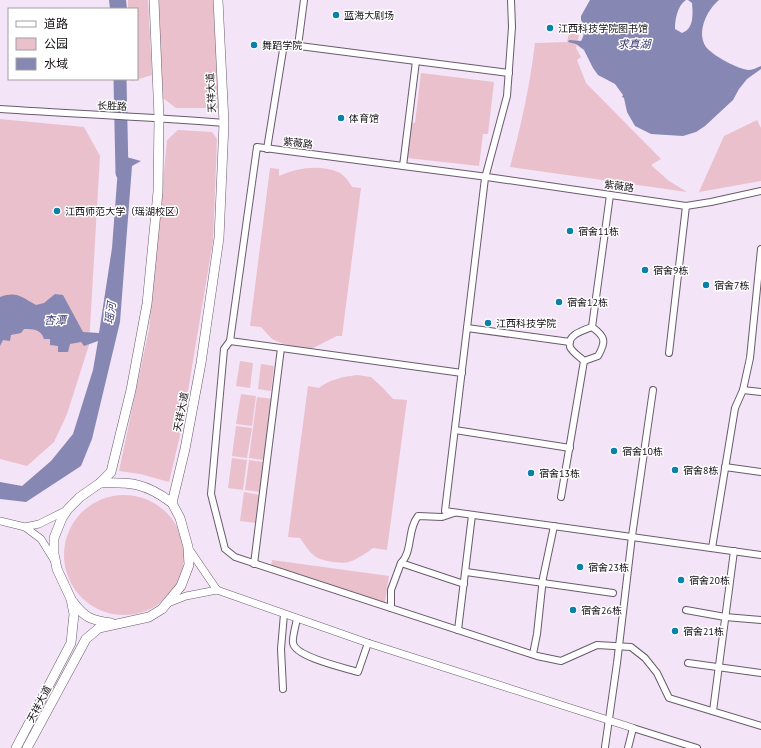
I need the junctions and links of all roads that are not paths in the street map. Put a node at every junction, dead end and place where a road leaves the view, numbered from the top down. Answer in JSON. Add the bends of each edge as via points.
{"nodes":[{"id":1,"x":154,"y":0,"type":"edge"},
{"id":2,"x":218,"y":0,"type":"edge"},
{"id":3,"x":304,"y":0,"type":"edge"},
{"id":4,"x":511,"y":0,"type":"edge"},
{"id":5,"x":298,"y":46,"type":"junction"},
{"id":6,"x":416,"y":61,"type":"junction"},
{"id":7,"x":509,"y":73,"type":"junction"},
{"id":8,"x":0,"y":109,"type":"edge"},
{"id":9,"x":159,"y":118,"type":"junction"},
{"id":10,"x":224,"y":122,"type":"junction"},
{"id":11,"x":267,"y":149,"type":"junction"},
{"id":12,"x":403,"y":166,"type":"junction"},
{"id":13,"x":486,"y":177,"type":"junction"},
{"id":14,"x":761,"y":191,"type":"edge"},
{"id":15,"x":610,"y":195,"type":"junction"},
{"id":16,"x":686,"y":206,"type":"junction"},
{"id":17,"x":761,"y":249,"type":"edge"},
{"id":18,"x":759,"y":293,"type":"edge"},
{"id":19,"x":467,"y":328,"type":"junction"},
{"id":20,"x":592,"y":328,"type":"junction"},
{"id":21,"x":230,"y":341,"type":"junction"},
{"id":22,"x":570,"y":342,"type":"junction"},
{"id":23,"x":281,"y":348,"type":"junction"},
{"id":24,"x":669,"y":352,"type":"dead end"},
{"id":25,"x":584,"y":361,"type":"junction"},
{"id":26,"x":462,"y":373,"type":"junction"},
{"id":27,"x":652,"y":390,"type":"dead end"},
{"id":28,"x":743,"y":390,"type":"junction"},
{"id":29,"x":761,"y":392,"type":"edge"},
{"id":30,"x":455,"y":430,"type":"junction"},
{"id":31,"x":570,"y":448,"type":"junction"},
{"id":32,"x":725,"y":467,"type":"junction"},
{"id":33,"x":761,"y":472,"type":"edge"},
{"id":34,"x":100,"y":483,"type":"junction"},
{"id":35,"x":561,"y":497,"type":"dead end"},
{"id":36,"x":172,"y":503,"type":"junction"},
{"id":37,"x":68,"y":509,"type":"junction"},
{"id":38,"x":455,"y":513,"type":"junction"},
{"id":39,"x":472,"y":515,"type":"junction"},
{"id":40,"x":0,"y":521,"type":"edge"},
{"id":41,"x":554,"y":526,"type":"junction"},
{"id":42,"x":25,"y":527,"type":"junction"},
{"id":43,"x":632,"y":536,"type":"junction"},
{"id":44,"x":188,"y":547,"type":"junction"},
{"id":45,"x":712,"y":548,"type":"junction"},
{"id":46,"x":734,"y":551,"type":"junction"},
{"id":47,"x":761,"y":555,"type":"edge"},
{"id":48,"x":55,"y":562,"type":"junction"},
{"id":49,"x":254,"y":564,"type":"junction"},
{"id":50,"x":401,"y":564,"type":"junction"},
{"id":51,"x":466,"y":572,"type":"junction"},
{"id":52,"x":543,"y":582,"type":"junction"},
{"id":53,"x":464,"y":584,"type":"junction"},
{"id":54,"x":217,"y":590,"type":"junction"},
{"id":55,"x":613,"y":593,"type":"dead end"},
{"id":56,"x":71,"y":599,"type":"junction"},
{"id":57,"x":168,"y":603,"type":"junction"},
{"id":58,"x":391,"y":608,"type":"junction"},
{"id":59,"x":686,"y":610,"type":"dead end"},
{"id":60,"x":284,"y":614,"type":"junction"},
{"id":61,"x":725,"y":616,"type":"junction"},
{"id":62,"x":298,"y":619,"type":"junction"},
{"id":63,"x":761,"y":620,"type":"edge"},
{"id":64,"x":115,"y":624,"type":"junction"},
{"id":65,"x":458,"y":630,"type":"junction"},
{"id":66,"x":368,"y":644,"type":"junction"},
{"id":67,"x":619,"y":646,"type":"junction"},
{"id":68,"x":533,"y":654,"type":"junction"},
{"id":69,"x":688,"y":663,"type":"dead end"},
{"id":70,"x":719,"y":667,"type":"junction"},
{"id":71,"x":761,"y":673,"type":"edge"},
{"id":72,"x":283,"y":689,"type":"dead end"},
{"id":73,"x":713,"y":711,"type":"junction"},
{"id":74,"x":609,"y":719,"type":"junction"},
{"id":75,"x":761,"y":726,"type":"edge"},
{"id":76,"x":633,"y":728,"type":"junction"},
{"id":77,"x":604,"y":747,"type":"edge"},
{"id":78,"x":16,"y":748,"type":"edge"},
{"id":79,"x":27,"y":748,"type":"edge"},
{"id":80,"x":628,"y":748,"type":"edge"},
{"id":81,"x":697,"y":748,"type":"edge"}],
"edges":[{"from":1,"to":9,"type":"main road","name":"天祥大道"},
{"from":2,"to":10,"type":"main road","name":"天祥大道"},
{"from":3,"to":5,"type":"street"},
{"from":4,"to":7,"type":"street"},
{"from":5,"to":6,"type":"street"},
{"from":5,"to":11,"type":"street","via":[[284,44]]},
{"from":6,"to":7,"type":"street"},
{"from":6,"to":12,"type":"street"},
{"from":7,"to":13,"type":"street","via":[[507,96]]},
{"from":8,"to":9,"type":"street","name":"长胜路"},
{"from":9,"to":10,"type":"street","name":"长胜路"},
{"from":9,"to":34,"type":"main road","name":"天祥大道","via":[[158,192],[147,304],[131,390],[111,472]]},
{"from":10,"to":36,"type":"main road","name":"天祥大道","via":[[219,238],[201,363]]},
{"from":11,"to":12,"type":"street","name":"紫薇路"},
{"from":11,"to":21,"type":"street","via":[[257,147]]},
{"from":12,"to":13,"type":"street","name":"紫薇路"},
{"from":13,"to":15,"type":"street","name":"紫薇路"},
{"from":13,"to":19,"type":"street"},
{"from":14,"to":16,"type":"street","name":"紫薇路"},
{"from":15,"to":16,"type":"street","name":"紫薇路"},
{"from":15,"to":20,"type":"street"},
{"from":16,"to":24,"type":"street"},
{"from":17,"to":18,"type":"street"},
{"from":18,"to":28,"type":"street"},
{"from":19,"to":22,"type":"street"},
{"from":19,"to":26,"type":"street"},
{"from":20,"to":22,"type":"street","via":[[578,333]]},
{"from":20,"to":25,"type":"street","via":[[604,339],[604,346],[598,356]]},
{"from":21,"to":23,"type":"street"},
{"from":21,"to":49,"type":"street","via":[[224,349],[211,494],[225,549],[235,557]]},
{"from":22,"to":25,"type":"street","via":[[571,348]]},
{"from":23,"to":26,"type":"street"},
{"from":23,"to":49,"type":"street"},
{"from":25,"to":31,"type":"street"},
{"from":26,"to":30,"type":"street"},
{"from":27,"to":43,"type":"street"},
{"from":28,"to":29,"type":"street"},
{"from":28,"to":32,"type":"street","via":[[735,408]]},
{"from":30,"to":31,"type":"street"},
{"from":30,"to":38,"type":"street","via":[[445,511]]},
{"from":31,"to":35,"type":"street"},
{"from":32,"to":33,"type":"street"},
{"from":32,"to":45,"type":"street"},
{"from":34,"to":36,"type":"main road","via":[[124,482],[139,485],[159,493]]},
{"from":34,"to":37,"type":"main road","name":"天祥大道"},
{"from":36,"to":44,"type":"main road","name":"天祥大道","via":[[180,518]]},
{"from":37,"to":42,"type":"street","via":[[39,524]]},
{"from":37,"to":48,"type":"main road","name":"天祥大道","via":[[54,538]]},
{"from":38,"to":39,"type":"street"},
{"from":38,"to":50,"type":"street","via":[[442,517],[418,516],[413,523],[406,557]]},
{"from":39,"to":41,"type":"street"},
{"from":39,"to":51,"type":"street"},
{"from":40,"to":42,"type":"street"},
{"from":41,"to":43,"type":"street"},
{"from":41,"to":52,"type":"street"},
{"from":42,"to":48,"type":"street","via":[[41,539]]},
{"from":43,"to":45,"type":"street"},
{"from":43,"to":67,"type":"street"},
{"from":44,"to":54,"type":"street"},
{"from":44,"to":57,"type":"main road","name":"天祥大道","via":[[189,564],[181,586]]},
{"from":45,"to":46,"type":"street"},
{"from":46,"to":47,"type":"street"},
{"from":46,"to":61,"type":"street"},
{"from":48,"to":56,"type":"main road","name":"天祥大道"},
{"from":49,"to":58,"type":"street"},
{"from":50,"to":53,"type":"street"},
{"from":50,"to":58,"type":"street","via":[[391,590]]},
{"from":51,"to":52,"type":"street"},
{"from":51,"to":53,"type":"street"},
{"from":52,"to":55,"type":"street"},
{"from":52,"to":68,"type":"street"},
{"from":53,"to":65,"type":"street"},
{"from":54,"to":57,"type":"street","via":[[186,596]]},
{"from":54,"to":60,"type":"street"},
{"from":56,"to":64,"type":"main road","via":[[82,613],[90,618]]},
{"from":56,"to":78,"type":"main road","name":"天祥大道","via":[[74,614],[70,643]]},
{"from":57,"to":64,"type":"main road","name":"天祥大道","via":[[149,617]]},
{"from":58,"to":65,"type":"street"},
{"from":59,"to":61,"type":"street"},
{"from":60,"to":62,"type":"street"},
{"from":60,"to":72,"type":"street","via":[[281,649]]},
{"from":61,"to":63,"type":"street"},
{"from":61,"to":70,"type":"street"},
{"from":62,"to":66,"type":"street"},
{"from":62,"to":66,"type":"street","via":[[293,643],[296,649],[306,656],[358,672]]},
{"from":64,"to":79,"type":"main road","name":"天祥大道","via":[[99,628],[86,638]]},
{"from":65,"to":68,"type":"street"},
{"from":66,"to":74,"type":"street"},
{"from":67,"to":68,"type":"street","via":[[597,645],[561,661]]},
{"from":67,"to":73,"type":"street","via":[[631,647],[645,658],[657,672],[669,698]]},
{"from":67,"to":74,"type":"street"},
{"from":69,"to":70,"type":"street"},
{"from":70,"to":71,"type":"street"},
{"from":70,"to":73,"type":"street"},
{"from":73,"to":75,"type":"street"},
{"from":74,"to":76,"type":"street"},
{"from":74,"to":77,"type":"street"},
{"from":76,"to":80,"type":"street"},
{"from":76,"to":81,"type":"street"}]}
